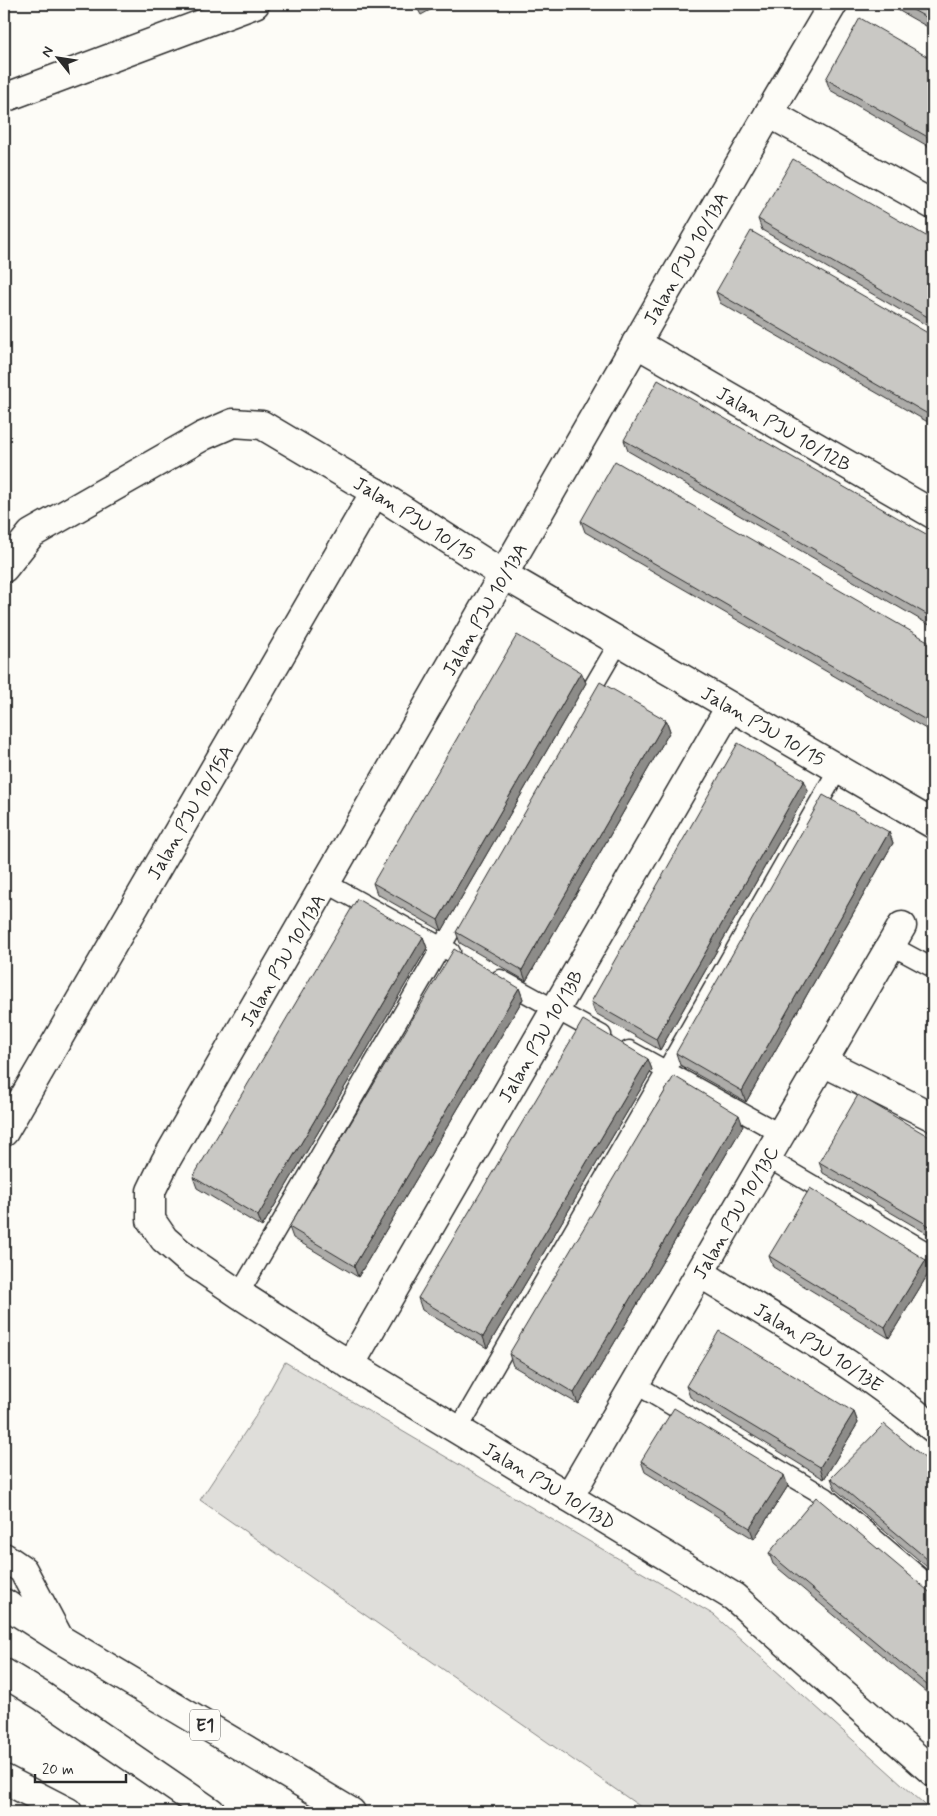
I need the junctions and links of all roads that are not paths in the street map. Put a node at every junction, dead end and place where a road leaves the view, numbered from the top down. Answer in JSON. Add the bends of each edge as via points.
{"nodes":[{"id":1,"x":255,"y":4,"type":"edge"},
{"id":2,"x":834,"y":4,"type":"edge"},
{"id":3,"x":4,"y":98,"type":"edge"},
{"id":4,"x":768,"y":113,"type":"junction"},
{"id":5,"x":933,"y":205,"type":"edge"},
{"id":6,"x":636,"y":343,"type":"junction"},
{"id":7,"x":375,"y":492,"type":"junction"},
{"id":8,"x":933,"y":514,"type":"edge"},
{"id":9,"x":4,"y":568,"type":"edge"},
{"id":10,"x":504,"y":575,"type":"junction"},
{"id":11,"x":619,"y":642,"type":"junction"},
{"id":12,"x":730,"y":707,"type":"junction"},
{"id":13,"x":838,"y":769,"type":"junction"},
{"id":14,"x":933,"y":824,"type":"edge"},
{"id":15,"x":326,"y":883,"type":"junction"},
{"id":16,"x":896,"y":936,"type":"joint"},
{"id":17,"x":442,"y":947,"type":"junction"},
{"id":18,"x":468,"y":961,"type":"edge"},
{"id":19,"x":933,"y":968,"type":"edge"},
{"id":20,"x":485,"y":971,"type":"edge"},
{"id":21,"x":555,"y":1010,"type":"junction"},
{"id":22,"x":823,"y":1062,"type":"junction"},
{"id":23,"x":666,"y":1070,"type":"junction"},
{"id":24,"x":933,"y":1116,"type":"edge"},
{"id":25,"x":4,"y":1132,"type":"edge"},
{"id":26,"x":781,"y":1134,"type":"junction"},
{"id":27,"x":767,"y":1158,"type":"junction"},
{"id":28,"x":151,"y":1220,"type":"joint"},
{"id":29,"x":933,"y":1255,"type":"edge"},
{"id":30,"x":700,"y":1273,"type":"junction"},
{"id":31,"x":239,"y":1294,"type":"junction"},
{"id":32,"x":350,"y":1365,"type":"junction"},
{"id":33,"x":635,"y":1384,"type":"junction"},
{"id":34,"x":933,"y":1428,"type":"edge"},
{"id":35,"x":458,"y":1430,"type":"junction"},
{"id":36,"x":569,"y":1497,"type":"junction"},
{"id":37,"x":4,"y":1557,"type":"edge"},
{"id":38,"x":933,"y":1588,"type":"edge"},
{"id":39,"x":4,"y":1604,"type":"edge"},
{"id":40,"x":60,"y":1639,"type":"junction"},
{"id":41,"x":4,"y":1673,"type":"edge"},
{"id":42,"x":933,"y":1772,"type":"edge"},
{"id":43,"x":4,"y":1780,"type":"edge"},
{"id":44,"x":68,"y":1812,"type":"edge"},
{"id":45,"x":210,"y":1812,"type":"edge"},
{"id":46,"x":351,"y":1812,"type":"edge"}],
"edges":[{"from":1,"to":3,"type":"main road"},
{"from":2,"to":4,"type":"main road","name":"Jalan PJU 10/13A"},
{"from":4,"to":5,"type":"main road"},
{"from":4,"to":6,"type":"main road","name":"Jalan PJU 10/13A"},
{"from":6,"to":8,"type":"main road","name":"Jalan PJU 10/12B"},
{"from":6,"to":10,"type":"main road","name":"Jalan PJU 10/13A"},
{"from":7,"to":9,"type":"main road","name":"Jalan PJU 10/15","via":[[262,425],[234,423],[203,436],[31,534]]},
{"from":7,"to":10,"type":"main road","name":"Jalan PJU 10/15"},
{"from":7,"to":25,"type":"main road","name":"Jalan PJU 10/15A"},
{"from":10,"to":11,"type":"main road","name":"Jalan PJU 10/15"},
{"from":10,"to":15,"type":"main road","name":"Jalan PJU 10/13A"},
{"from":11,"to":12,"type":"main road","name":"Jalan PJU 10/15"},
{"from":11,"to":17,"type":"lane"},
{"from":12,"to":13,"type":"main road","name":"Jalan PJU 10/15"},
{"from":12,"to":21,"type":"main road","name":"Jalan PJU 10/13B"},
{"from":13,"to":14,"type":"main road","name":"Jalan PJU 10/15"},
{"from":13,"to":23,"type":"lane"},
{"from":15,"to":17,"type":"lane"},
{"from":15,"to":28,"type":"main road","name":"Jalan PJU 10/13A","via":[[165,1162],[151,1191]]},
{"from":16,"to":19,"type":"lane"},
{"from":16,"to":22,"type":"main road","name":"Jalan PJU 10/13C"},
{"from":17,"to":18,"type":"lane"},
{"from":17,"to":31,"type":"lane"},
{"from":20,"to":21,"type":"lane"},
{"from":21,"to":23,"type":"lane"},
{"from":21,"to":32,"type":"main road","name":"Jalan PJU 10/13B"},
{"from":22,"to":24,"type":"main road"},
{"from":22,"to":26,"type":"main road","name":"Jalan PJU 10/13C"},
{"from":23,"to":26,"type":"lane"},
{"from":23,"to":35,"type":"lane"},
{"from":26,"to":27,"type":"main road","name":"Jalan PJU 10/13C"},
{"from":27,"to":29,"type":"lane"},
{"from":27,"to":30,"type":"main road","name":"Jalan PJU 10/13C"},
{"from":28,"to":31,"type":"main road","name":"Jalan PJU 10/13D","via":[[164,1239],[186,1258]]},
{"from":30,"to":33,"type":"main road","name":"Jalan PJU 10/13C"},
{"from":30,"to":34,"type":"main road","name":"Jalan PJU 10/13E","via":[[871,1378]]},
{"from":31,"to":32,"type":"main road","name":"Jalan PJU 10/13D"},
{"from":32,"to":35,"type":"main road","name":"Jalan PJU 10/13D"},
{"from":33,"to":36,"type":"main road","name":"Jalan PJU 10/13C"},
{"from":33,"to":38,"type":"lane","via":[[826,1497]]},
{"from":35,"to":36,"type":"main road","name":"Jalan PJU 10/13D"},
{"from":36,"to":42,"type":"main road","name":"Jalan PJU 10/13D","via":[[734,1597]]},
{"from":37,"to":40,"type":"main road","via":[[23,1570]]},
{"from":39,"to":40,"type":"main road","number":"E1"},
{"from":40,"to":46,"type":"main road","number":"E1"},
{"from":41,"to":45,"type":"main road"},
{"from":43,"to":44,"type":"main road"}]}
